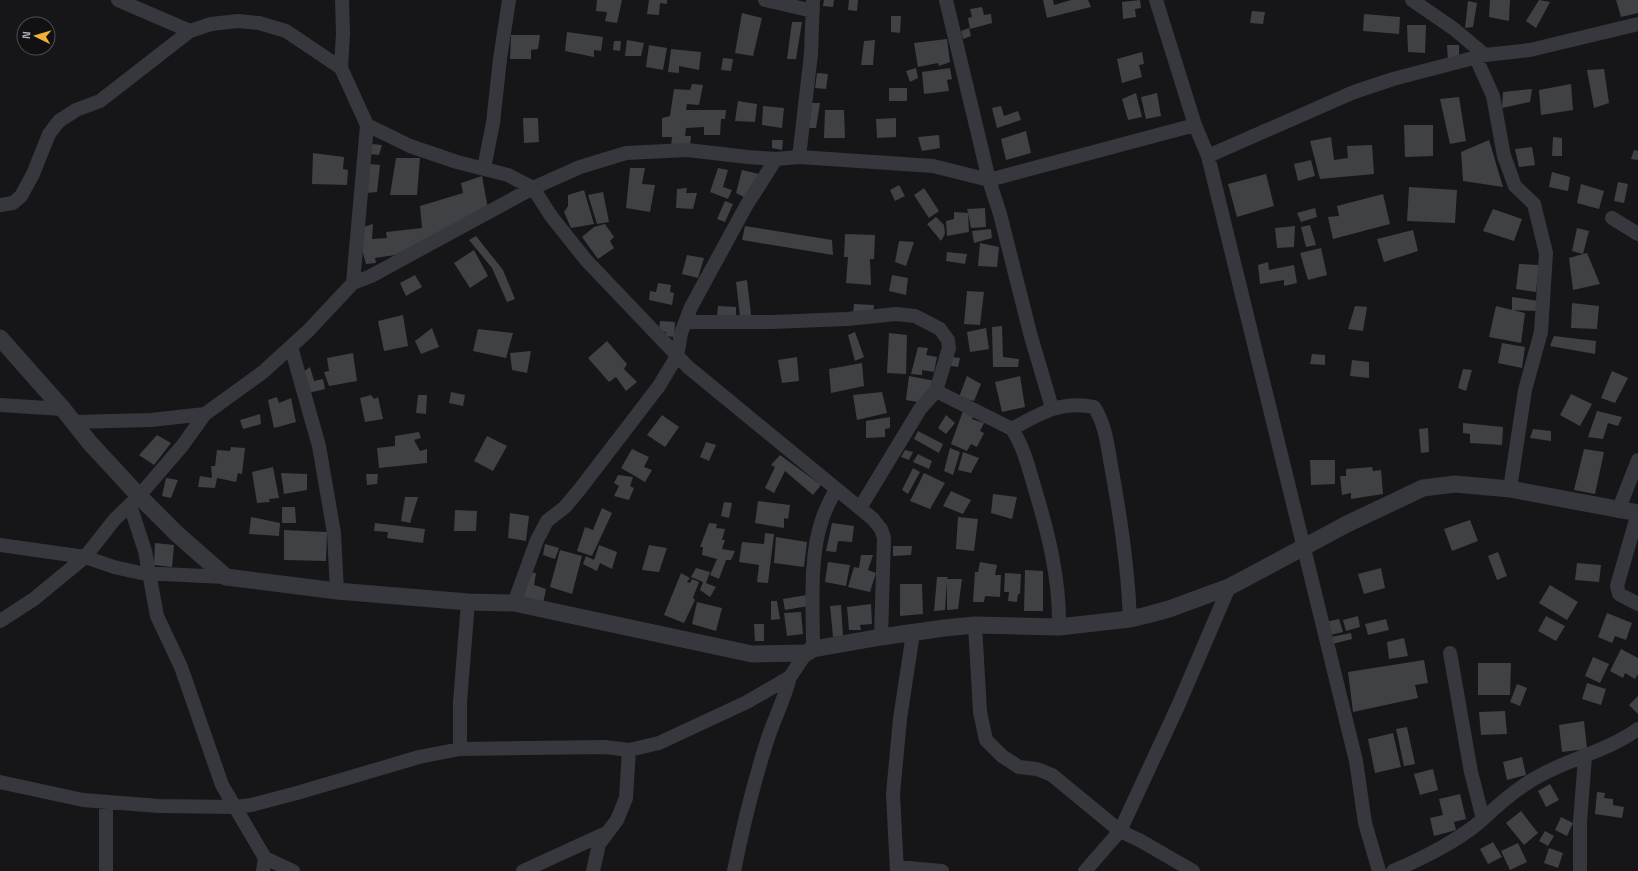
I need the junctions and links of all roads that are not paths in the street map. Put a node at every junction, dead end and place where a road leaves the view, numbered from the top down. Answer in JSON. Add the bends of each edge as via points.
{"nodes":[{"id":1,"x":118,"y":0,"type":"edge"},
{"id":2,"x":342,"y":0,"type":"edge"},
{"id":3,"x":509,"y":0,"type":"edge"},
{"id":4,"x":765,"y":0,"type":"edge"},
{"id":5,"x":946,"y":0,"type":"edge"},
{"id":6,"x":1156,"y":0,"type":"edge"},
{"id":7,"x":1412,"y":0,"type":"edge"},
{"id":8,"x":1429,"y":4,"type":"edge"},
{"id":9,"x":813,"y":5,"type":"edge"},
{"id":10,"x":1638,"y":24,"type":"edge"},
{"id":11,"x":190,"y":30,"type":"junction"},
{"id":12,"x":1481,"y":57,"type":"junction"},
{"id":13,"x":341,"y":68,"type":"junction"},
{"id":14,"x":367,"y":125,"type":"junction"},
{"id":15,"x":1195,"y":125,"type":"junction"},
{"id":16,"x":1208,"y":156,"type":"junction"},
{"id":17,"x":799,"y":157,"type":"junction"},
{"id":18,"x":776,"y":158,"type":"junction"},
{"id":19,"x":484,"y":168,"type":"junction"},
{"id":20,"x":989,"y":180,"type":"junction"},
{"id":21,"x":533,"y":188,"type":"junction"},
{"id":22,"x":0,"y":205,"type":"edge"},
{"id":23,"x":1612,"y":218,"type":"dead end"},
{"id":24,"x":1638,"y":234,"type":"edge"},
{"id":25,"x":354,"y":283,"type":"junction"},
{"id":26,"x":686,"y":322,"type":"junction"},
{"id":27,"x":0,"y":338,"type":"edge"},
{"id":28,"x":291,"y":347,"type":"junction"},
{"id":29,"x":677,"y":356,"type":"junction"},
{"id":30,"x":936,"y":391,"type":"junction"},
{"id":31,"x":0,"y":405,"type":"edge"},
{"id":32,"x":1052,"y":408,"type":"junction"},
{"id":33,"x":63,"y":409,"type":"junction"},
{"id":34,"x":205,"y":414,"type":"junction"},
{"id":35,"x":74,"y":422,"type":"junction"},
{"id":36,"x":1012,"y":429,"type":"junction"},
{"id":37,"x":1638,"y":460,"type":"edge"},
{"id":38,"x":836,"y":489,"type":"junction"},
{"id":39,"x":1510,"y":489,"type":"junction"},
{"id":40,"x":135,"y":501,"type":"junction"},
{"id":41,"x":860,"y":508,"type":"junction"},
{"id":42,"x":1618,"y":511,"type":"junction"},
{"id":43,"x":1638,"y":513,"type":"edge"},
{"id":44,"x":0,"y":545,"type":"edge"},
{"id":45,"x":1304,"y":547,"type":"junction"},
{"id":46,"x":85,"y":557,"type":"junction"},
{"id":47,"x":150,"y":572,"type":"junction"},
{"id":48,"x":226,"y":577,"type":"junction"},
{"id":49,"x":1229,"y":587,"type":"junction"},
{"id":50,"x":337,"y":591,"type":"junction"},
{"id":51,"x":468,"y":602,"type":"junction"},
{"id":52,"x":514,"y":603,"type":"junction"},
{"id":53,"x":1638,"y":604,"type":"edge"},
{"id":54,"x":1130,"y":619,"type":"junction"},
{"id":55,"x":0,"y":621,"type":"edge"},
{"id":56,"x":975,"y":625,"type":"junction"},
{"id":57,"x":1060,"y":627,"type":"junction"},
{"id":58,"x":913,"y":634,"type":"junction"},
{"id":59,"x":881,"y":636,"type":"junction"},
{"id":60,"x":810,"y":651,"type":"junction"},
{"id":61,"x":1450,"y":653,"type":"dead end"},
{"id":62,"x":790,"y":677,"type":"junction"},
{"id":63,"x":1638,"y":728,"type":"edge"},
{"id":64,"x":460,"y":749,"type":"junction"},
{"id":65,"x":629,"y":750,"type":"junction"},
{"id":66,"x":1584,"y":757,"type":"junction"},
{"id":67,"x":0,"y":782,"type":"edge"},
{"id":68,"x":106,"y":803,"type":"junction"},
{"id":69,"x":236,"y":807,"type":"junction"},
{"id":70,"x":1483,"y":819,"type":"junction"},
{"id":71,"x":1120,"y":831,"type":"junction"},
{"id":72,"x":606,"y":833,"type":"junction"},
{"id":73,"x":264,"y":864,"type":"edge"},
{"id":74,"x":897,"y":869,"type":"edge"},
{"id":75,"x":106,"y":871,"type":"edge"},
{"id":76,"x":293,"y":871,"type":"edge"},
{"id":77,"x":523,"y":871,"type":"edge"},
{"id":78,"x":593,"y":871,"type":"edge"},
{"id":79,"x":734,"y":871,"type":"edge"},
{"id":80,"x":942,"y":871,"type":"edge"},
{"id":81,"x":1085,"y":871,"type":"edge"},
{"id":82,"x":1193,"y":871,"type":"edge"},
{"id":83,"x":1379,"y":871,"type":"edge"},
{"id":84,"x":1393,"y":871,"type":"edge"},
{"id":85,"x":1580,"y":871,"type":"edge"}],
"edges":[{"from":1,"to":11,"type":"street"},
{"from":2,"to":13,"type":"street"},
{"from":3,"to":19,"type":"street","via":[[493,123]]},
{"from":4,"to":9,"type":"street"},
{"from":5,"to":20,"type":"street"},
{"from":6,"to":15,"type":"street"},
{"from":7,"to":8,"type":"street"},
{"from":8,"to":12,"type":"street"},
{"from":9,"to":17,"type":"street","via":[[811,54]]},
{"from":10,"to":12,"type":"street","via":[[1530,50]]},
{"from":11,"to":13,"type":"street","via":[[211,24],[238,21],[259,23],[286,31]]},
{"from":11,"to":22,"type":"street","via":[[100,101],[76,110],[60,121],[49,134],[21,196],[13,203]]},
{"from":12,"to":16,"type":"street","via":[[1393,79],[1354,92]]},
{"from":12,"to":39,"type":"street","via":[[1493,96],[1504,156],[1515,186],[1534,204],[1546,253],[1541,332],[1525,390]]},
{"from":13,"to":14,"type":"street"},
{"from":14,"to":19,"type":"street","via":[[410,146]]},
{"from":14,"to":25,"type":"street"},
{"from":15,"to":16,"type":"street"},
{"from":15,"to":20,"type":"street"},
{"from":16,"to":45,"type":"street"},
{"from":17,"to":18,"type":"street"},
{"from":17,"to":20,"type":"street","via":[[933,166]]},
{"from":18,"to":21,"type":"street","via":[[687,150],[626,153],[580,167]]},
{"from":18,"to":26,"type":"street","via":[[746,206]]},
{"from":19,"to":21,"type":"street","via":[[508,175]]},
{"from":20,"to":32,"type":"street"},
{"from":21,"to":25,"type":"street"},
{"from":21,"to":29,"type":"street","via":[[551,216],[586,260]]},
{"from":23,"to":24,"type":"street"},
{"from":25,"to":28,"type":"street"},
{"from":26,"to":29,"type":"street","via":[[680,333]]},
{"from":26,"to":30,"type":"street","via":[[772,322],[896,314],[915,316],[940,329],[948,340]]},
{"from":27,"to":33,"type":"street"},
{"from":28,"to":34,"type":"street","via":[[263,372]]},
{"from":28,"to":50,"type":"street","via":[[319,446],[334,533]]},
{"from":29,"to":38,"type":"street"},
{"from":29,"to":52,"type":"street","via":[[659,386],[580,489],[565,507],[547,521],[537,540]]},
{"from":30,"to":36,"type":"street"},
{"from":30,"to":41,"type":"street","via":[[920,409]]},
{"from":31,"to":33,"type":"street"},
{"from":32,"to":36,"type":"street"},
{"from":32,"to":54,"type":"street","via":[[1081,404],[1094,407],[1102,425],[1116,493],[1129,586]]},
{"from":33,"to":35,"type":"street"},
{"from":34,"to":35,"type":"street","via":[[151,420]]},
{"from":34,"to":40,"type":"street","via":[[182,446]]},
{"from":35,"to":40,"type":"street"},
{"from":36,"to":57,"type":"street","via":[[1026,456],[1041,508],[1060,600]]},
{"from":37,"to":42,"type":"street"},
{"from":38,"to":41,"type":"street"},
{"from":38,"to":60,"type":"street","via":[[821,520],[815,555]]},
{"from":39,"to":42,"type":"street"},
{"from":39,"to":45,"type":"street","via":[[1455,484],[1423,488]]},
{"from":40,"to":46,"type":"street","via":[[115,519]]},
{"from":40,"to":47,"type":"street"},
{"from":40,"to":48,"type":"street"},
{"from":41,"to":59,"type":"street","via":[[881,529],[884,538]]},
{"from":42,"to":43,"type":"street"},
{"from":43,"to":53,"type":"street","via":[[1617,586],[1619,594]]},
{"from":44,"to":46,"type":"street"},
{"from":45,"to":49,"type":"street"},
{"from":45,"to":83,"type":"street","via":[[1356,761],[1365,823]]},
{"from":46,"to":47,"type":"street","via":[[114,567],[141,573]]},
{"from":46,"to":55,"type":"street","via":[[34,599]]},
{"from":47,"to":48,"type":"street"},
{"from":47,"to":69,"type":"street","via":[[157,616],[181,667],[222,785]]},
{"from":48,"to":50,"type":"street"},
{"from":49,"to":54,"type":"street","via":[[1169,609]]},
{"from":49,"to":71,"type":"street"},
{"from":50,"to":51,"type":"street"},
{"from":51,"to":52,"type":"street"},
{"from":51,"to":64,"type":"street","via":[[460,702]]},
{"from":52,"to":60,"type":"street","via":[[752,654]]},
{"from":54,"to":57,"type":"street"},
{"from":56,"to":57,"type":"street"},
{"from":56,"to":58,"type":"street"},
{"from":56,"to":71,"type":"street","via":[[980,712],[986,740],[1002,756],[1019,767],[1037,769],[1052,775]]},
{"from":58,"to":59,"type":"street"},
{"from":58,"to":74,"type":"street","via":[[900,719],[894,794]]},
{"from":59,"to":60,"type":"street"},
{"from":60,"to":62,"type":"street"},
{"from":61,"to":70,"type":"street","via":[[1471,772]]},
{"from":62,"to":65,"type":"street","via":[[747,702],[659,743]]},
{"from":62,"to":79,"type":"street","via":[[755,781]]},
{"from":63,"to":66,"type":"street"},
{"from":64,"to":65,"type":"street","via":[[605,747]]},
{"from":64,"to":69,"type":"street","via":[[419,756],[251,806]]},
{"from":65,"to":72,"type":"street","via":[[626,798],[617,820]]},
{"from":66,"to":70,"type":"street","via":[[1539,775],[1516,790]]},
{"from":66,"to":85,"type":"street"},
{"from":67,"to":68,"type":"street","via":[[49,794]]},
{"from":68,"to":69,"type":"street"},
{"from":68,"to":75,"type":"street"},
{"from":69,"to":73,"type":"street"},
{"from":70,"to":84,"type":"street","via":[[1444,846]]},
{"from":71,"to":81,"type":"street"},
{"from":71,"to":82,"type":"street"},
{"from":72,"to":77,"type":"street"},
{"from":72,"to":78,"type":"street","via":[[599,844]]},
{"from":73,"to":76,"type":"street"},
{"from":74,"to":80,"type":"street"}]}
